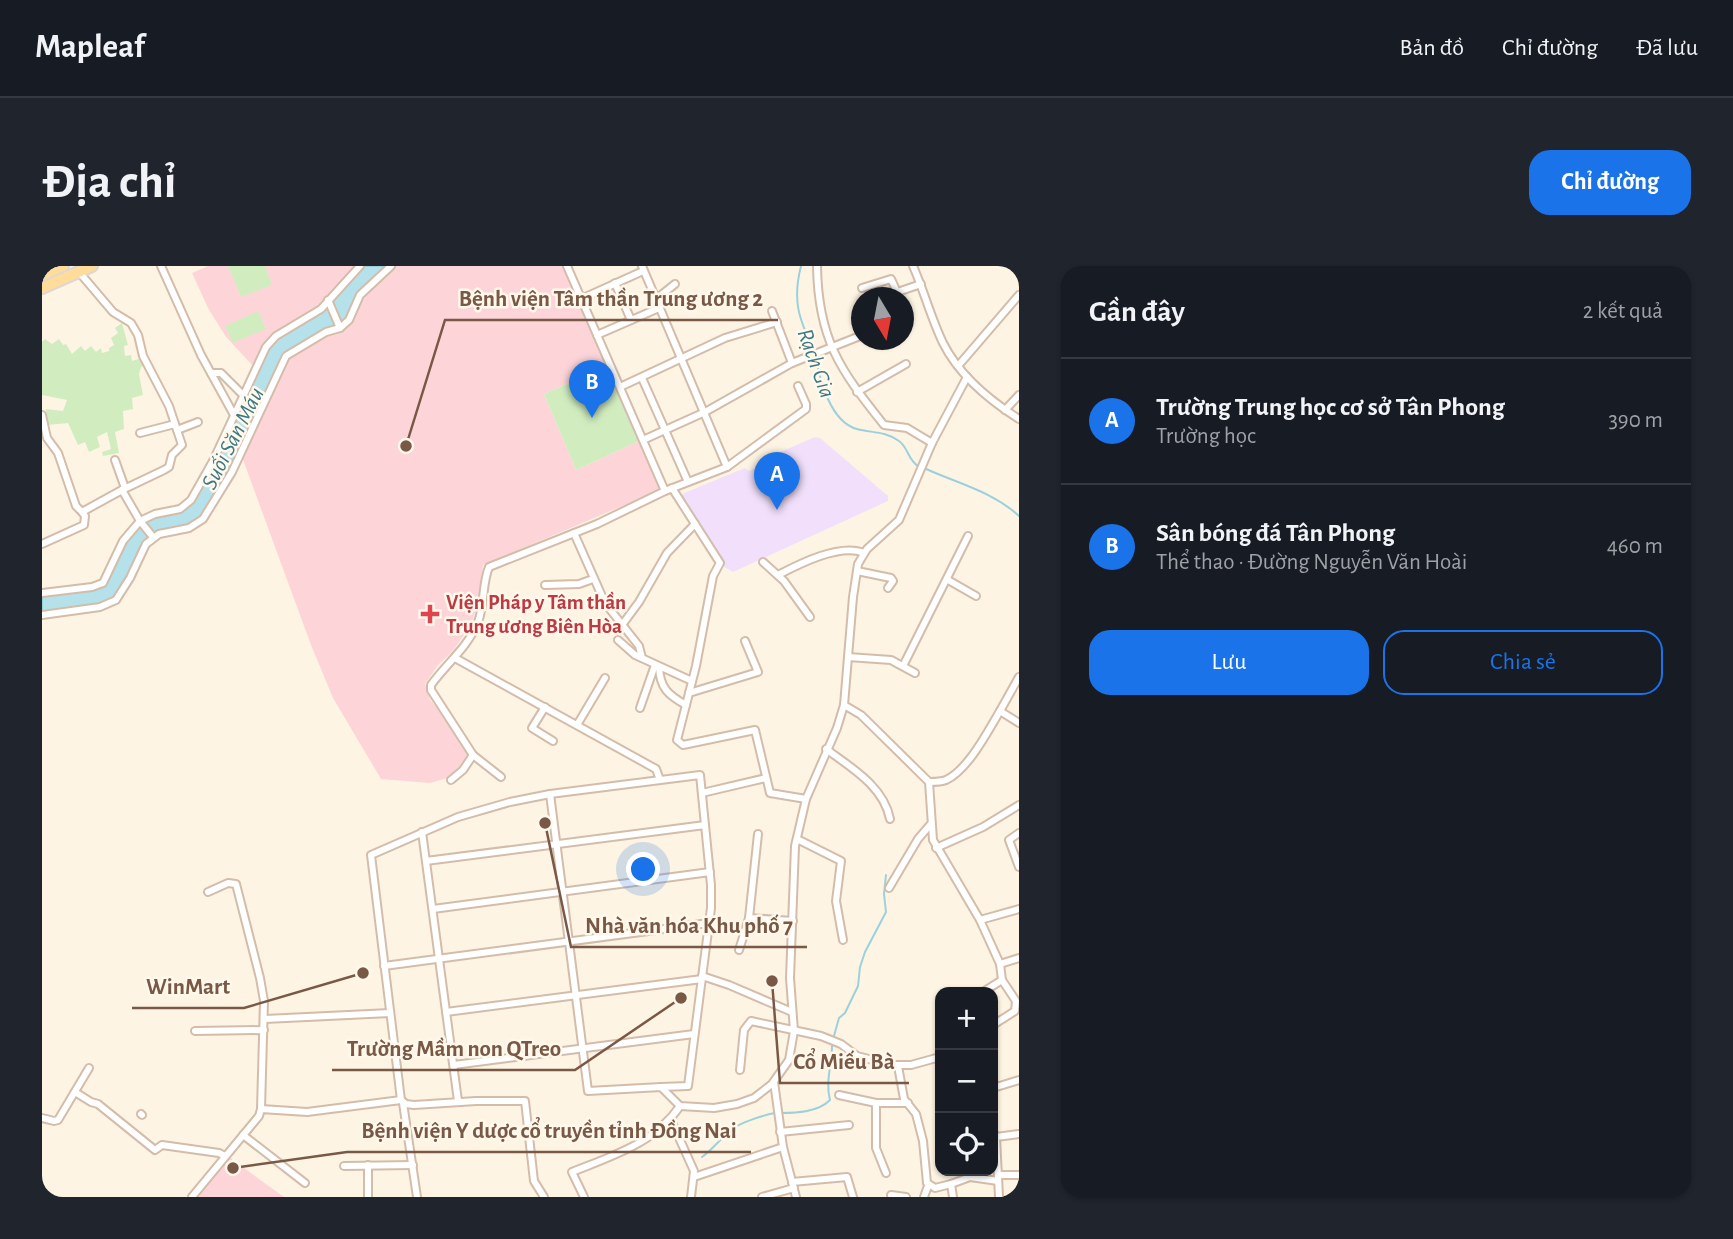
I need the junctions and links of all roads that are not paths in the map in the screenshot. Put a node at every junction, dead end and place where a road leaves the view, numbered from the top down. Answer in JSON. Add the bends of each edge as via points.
{"nodes":[{"id":1,"x":63,"y":266,"type":"edge"},
{"id":2,"x":92,"y":266,"type":"edge"},
{"id":3,"x":161,"y":266,"type":"edge"},
{"id":4,"x":360,"y":266,"type":"edge"},
{"id":5,"x":391,"y":266,"type":"edge"},
{"id":6,"x":567,"y":266,"type":"edge"},
{"id":7,"x":817,"y":266,"type":"edge"},
{"id":8,"x":914,"y":266,"type":"edge"},
{"id":9,"x":642,"y":268,"type":"edge"},
{"id":10,"x":79,"y":272,"type":"junction"},
{"id":11,"x":42,"y":275,"type":"edge"},
{"id":12,"x":615,"y":283,"type":"junction"},
{"id":13,"x":675,"y":284,"type":"dead end"},
{"id":14,"x":921,"y":284,"type":"junction"},
{"id":15,"x":865,"y":287,"type":"edge"},
{"id":16,"x":895,"y":287,"type":"edge"},
{"id":17,"x":912,"y":287,"type":"edge"},
{"id":18,"x":42,"y":288,"type":"edge"},
{"id":19,"x":1019,"y":295,"type":"edge"},
{"id":20,"x":581,"y":299,"type":"junction"},
{"id":21,"x":328,"y":300,"type":"junction"},
{"id":22,"x":655,"y":300,"type":"junction"},
{"id":23,"x":659,"y":309,"type":"junction"},
{"id":24,"x":772,"y":311,"type":"dead end"},
{"id":25,"x":631,"y":320,"type":"junction"},
{"id":26,"x":777,"y":322,"type":"junction"},
{"id":27,"x":340,"y":328,"type":"junction"},
{"id":28,"x":597,"y":335,"type":"junction"},
{"id":29,"x":851,"y":340,"type":"edge"},
{"id":30,"x":832,"y":347,"type":"junction"},
{"id":31,"x":682,"y":360,"type":"junction"},
{"id":32,"x":792,"y":363,"type":"junction"},
{"id":33,"x":906,"y":363,"type":"dead end"},
{"id":34,"x":958,"y":366,"type":"junction"},
{"id":35,"x":211,"y":373,"type":"junction"},
{"id":36,"x":967,"y":377,"type":"junction"},
{"id":37,"x":642,"y":378,"type":"junction"},
{"id":38,"x":798,"y":386,"type":"dead end"},
{"id":39,"x":620,"y":387,"type":"junction"},
{"id":40,"x":857,"y":391,"type":"junction"},
{"id":41,"x":243,"y":395,"type":"junction"},
{"id":42,"x":1019,"y":395,"type":"edge"},
{"id":43,"x":1005,"y":410,"type":"junction"},
{"id":44,"x":704,"y":412,"type":"junction"},
{"id":45,"x":42,"y":415,"type":"edge"},
{"id":46,"x":234,"y":415,"type":"junction"},
{"id":47,"x":1019,"y":419,"type":"edge"},
{"id":48,"x":198,"y":422,"type":"dead end"},
{"id":49,"x":176,"y":427,"type":"junction"},
{"id":50,"x":665,"y":430,"type":"junction"},
{"id":51,"x":140,"y":433,"type":"dead end"},
{"id":52,"x":643,"y":440,"type":"junction"},
{"id":53,"x":933,"y":443,"type":"junction"},
{"id":54,"x":115,"y":460,"type":"dead end"},
{"id":55,"x":727,"y":467,"type":"junction"},
{"id":56,"x":688,"y":482,"type":"junction"},
{"id":57,"x":123,"y":489,"type":"junction"},
{"id":58,"x":669,"y":490,"type":"junction"},
{"id":59,"x":82,"y":512,"type":"junction"},
{"id":60,"x":140,"y":522,"type":"junction"},
{"id":61,"x":695,"y":524,"type":"junction"},
{"id":62,"x":574,"y":533,"type":"junction"},
{"id":63,"x":968,"y":536,"type":"dead end"},
{"id":64,"x":153,"y":537,"type":"junction"},
{"id":65,"x":42,"y":544,"type":"edge"},
{"id":66,"x":863,"y":553,"type":"junction"},
{"id":67,"x":763,"y":562,"type":"dead end"},
{"id":68,"x":857,"y":572,"type":"junction"},
{"id":69,"x":778,"y":575,"type":"junction"},
{"id":70,"x":593,"y":579,"type":"junction"},
{"id":71,"x":947,"y":580,"type":"junction"},
{"id":72,"x":545,"y":585,"type":"dead end"},
{"id":73,"x":888,"y":588,"type":"dead end"},
{"id":74,"x":42,"y":593,"type":"edge"},
{"id":75,"x":976,"y":596,"type":"dead end"},
{"id":76,"x":42,"y":615,"type":"edge"},
{"id":77,"x":810,"y":617,"type":"dead end"},
{"id":78,"x":622,"y":625,"type":"junction"},
{"id":79,"x":618,"y":640,"type":"dead end"},
{"id":80,"x":745,"y":641,"type":"dead end"},
{"id":81,"x":848,"y":657,"type":"junction"},
{"id":82,"x":455,"y":658,"type":"junction"},
{"id":83,"x":642,"y":658,"type":"junction"},
{"id":84,"x":657,"y":666,"type":"junction"},
{"id":85,"x":904,"y":666,"type":"junction"},
{"id":86,"x":915,"y":673,"type":"dead end"},
{"id":87,"x":1019,"y":677,"type":"edge"},
{"id":88,"x":605,"y":678,"type":"dead end"},
{"id":89,"x":692,"y":681,"type":"junction"},
{"id":90,"x":689,"y":692,"type":"junction"},
{"id":91,"x":686,"y":705,"type":"junction"},
{"id":92,"x":844,"y":705,"type":"junction"},
{"id":93,"x":545,"y":707,"type":"junction"},
{"id":94,"x":639,"y":708,"type":"dead end"},
{"id":95,"x":1000,"y":711,"type":"junction"},
{"id":96,"x":1019,"y":723,"type":"edge"},
{"id":97,"x":577,"y":725,"type":"junction"},
{"id":98,"x":553,"y":741,"type":"dead end"},
{"id":99,"x":826,"y":750,"type":"junction"},
{"id":100,"x":473,"y":755,"type":"junction"},
{"id":101,"x":501,"y":777,"type":"dead end"},
{"id":102,"x":765,"y":778,"type":"junction"},
{"id":103,"x":450,"y":780,"type":"dead end"},
{"id":104,"x":660,"y":780,"type":"junction"},
{"id":105,"x":929,"y":782,"type":"junction"},
{"id":106,"x":702,"y":793,"type":"junction"},
{"id":107,"x":550,"y":794,"type":"junction"},
{"id":108,"x":806,"y":799,"type":"junction"},
{"id":109,"x":1019,"y":805,"type":"edge"},
{"id":110,"x":890,"y":819,"type":"dead end"},
{"id":111,"x":705,"y":825,"type":"junction"},
{"id":112,"x":930,"y":825,"type":"junction"},
{"id":113,"x":422,"y":832,"type":"junction"},
{"id":114,"x":1019,"y":833,"type":"edge"},
{"id":115,"x":758,"y":834,"type":"dead end"},
{"id":116,"x":797,"y":839,"type":"junction"},
{"id":117,"x":557,"y":844,"type":"junction"},
{"id":118,"x":936,"y":848,"type":"junction"},
{"id":119,"x":426,"y":861,"type":"junction"},
{"id":120,"x":1019,"y":867,"type":"edge"},
{"id":121,"x":710,"y":872,"type":"junction"},
{"id":122,"x":889,"y":888,"type":"dead end"},
{"id":123,"x":208,"y":892,"type":"dead end"},
{"id":124,"x":563,"y":892,"type":"junction"},
{"id":125,"x":433,"y":909,"type":"junction"},
{"id":126,"x":1019,"y":909,"type":"edge"},
{"id":127,"x":748,"y":918,"type":"junction"},
{"id":128,"x":980,"y":920,"type":"junction"},
{"id":129,"x":793,"y":921,"type":"junction"},
{"id":130,"x":709,"y":923,"type":"junction"},
{"id":131,"x":843,"y":940,"type":"dead end"},
{"id":132,"x":569,"y":942,"type":"junction"},
{"id":133,"x":739,"y":950,"type":"dead end"},
{"id":134,"x":439,"y":958,"type":"junction"},
{"id":135,"x":1019,"y":958,"type":"edge"},
{"id":136,"x":1000,"y":964,"type":"junction"},
{"id":137,"x":384,"y":966,"type":"junction"},
{"id":138,"x":702,"y":977,"type":"junction"},
{"id":139,"x":1002,"y":980,"type":"junction"},
{"id":140,"x":991,"y":987,"type":"edge"},
{"id":141,"x":576,"y":995,"type":"junction"},
{"id":142,"x":446,"y":1012,"type":"junction"},
{"id":143,"x":792,"y":1012,"type":"junction"},
{"id":144,"x":390,"y":1013,"type":"junction"},
{"id":145,"x":265,"y":1019,"type":"junction"},
{"id":146,"x":998,"y":1022,"type":"edge"},
{"id":147,"x":264,"y":1030,"type":"junction"},
{"id":148,"x":195,"y":1031,"type":"dead end"},
{"id":149,"x":794,"y":1031,"type":"junction"},
{"id":150,"x":694,"y":1034,"type":"junction"},
{"id":151,"x":583,"y":1048,"type":"junction"},
{"id":152,"x":935,"y":1059,"type":"edge"},
{"id":153,"x":454,"y":1065,"type":"junction"},
{"id":154,"x":898,"y":1066,"type":"junction"},
{"id":155,"x":89,"y":1068,"type":"dead end"},
{"id":156,"x":740,"y":1070,"type":"dead end"},
{"id":157,"x":1019,"y":1080,"type":"edge"},
{"id":158,"x":774,"y":1082,"type":"junction"},
{"id":159,"x":998,"y":1086,"type":"edge"},
{"id":160,"x":661,"y":1087,"type":"junction"},
{"id":161,"x":75,"y":1092,"type":"junction"},
{"id":162,"x":839,"y":1095,"type":"dead end"},
{"id":163,"x":458,"y":1101,"type":"junction"},
{"id":164,"x":402,"y":1102,"type":"junction"},
{"id":165,"x":876,"y":1103,"type":"junction"},
{"id":166,"x":908,"y":1103,"type":"junction"},
{"id":167,"x":680,"y":1106,"type":"junction"},
{"id":168,"x":261,"y":1110,"type":"junction"},
{"id":169,"x":42,"y":1118,"type":"edge"},
{"id":170,"x":671,"y":1120,"type":"junction"},
{"id":171,"x":849,"y":1125,"type":"dead end"},
{"id":172,"x":780,"y":1132,"type":"junction"},
{"id":173,"x":998,"y":1134,"type":"edge"},
{"id":174,"x":1019,"y":1134,"type":"edge"},
{"id":175,"x":243,"y":1135,"type":"junction"},
{"id":176,"x":783,"y":1147,"type":"junction"},
{"id":177,"x":225,"y":1156,"type":"junction"},
{"id":178,"x":368,"y":1165,"type":"junction"},
{"id":179,"x":413,"y":1165,"type":"junction"},
{"id":180,"x":344,"y":1166,"type":"dead end"},
{"id":181,"x":886,"y":1173,"type":"dead end"},
{"id":182,"x":1019,"y":1175,"type":"edge"},
{"id":183,"x":694,"y":1177,"type":"junction"},
{"id":184,"x":998,"y":1178,"type":"junction"},
{"id":185,"x":305,"y":1183,"type":"dead end"},
{"id":186,"x":951,"y":1184,"type":"junction"},
{"id":187,"x":793,"y":1185,"type":"junction"},
{"id":188,"x":928,"y":1186,"type":"junction"},
{"id":189,"x":891,"y":1195,"type":"edge"},
{"id":190,"x":192,"y":1197,"type":"edge"},
{"id":191,"x":368,"y":1197,"type":"edge"},
{"id":192,"x":417,"y":1197,"type":"edge"},
{"id":193,"x":544,"y":1197,"type":"edge"},
{"id":194,"x":584,"y":1197,"type":"edge"},
{"id":195,"x":691,"y":1197,"type":"edge"},
{"id":196,"x":762,"y":1197,"type":"edge"},
{"id":197,"x":796,"y":1197,"type":"edge"},
{"id":198,"x":853,"y":1197,"type":"edge"},
{"id":199,"x":906,"y":1197,"type":"edge"},
{"id":200,"x":924,"y":1197,"type":"edge"},
{"id":201,"x":953,"y":1197,"type":"edge"},
{"id":202,"x":999,"y":1197,"type":"edge"}],
"edges":[{"from":1,"to":11,"type":"main road"},
{"from":2,"to":10,"type":"main road"},
{"from":3,"to":35,"type":"street"},
{"from":4,"to":21,"type":"street"},
{"from":5,"to":27,"type":"street","via":[[360,295],[349,320]]},
{"from":6,"to":20,"type":"street"},
{"from":7,"to":30,"type":"street","via":[[819,308]]},
{"from":8,"to":14,"type":"street"},
{"from":9,"to":12,"type":"street"},
{"from":9,"to":22,"type":"street"},
{"from":10,"to":18,"type":"main road"},
{"from":10,"to":49,"type":"street","via":[[113,312],[131,323]]},
{"from":12,"to":20,"type":"street"},
{"from":12,"to":25,"type":"street"},
{"from":13,"to":22,"type":"street"},
{"from":14,"to":17,"type":"street"},
{"from":14,"to":34,"type":"street","via":[[939,334]]},
{"from":15,"to":16,"type":"street","via":[[891,279]]},
{"from":19,"to":34,"type":"street"},
{"from":20,"to":28,"type":"street"},
{"from":21,"to":27,"type":"street"},
{"from":21,"to":41,"type":"street","via":[[316,314],[270,341]]},
{"from":22,"to":23,"type":"street"},
{"from":23,"to":25,"type":"street"},
{"from":23,"to":31,"type":"street"},
{"from":24,"to":26,"type":"street"},
{"from":25,"to":28,"type":"street"},
{"from":26,"to":31,"type":"street","via":[[724,338]]},
{"from":26,"to":32,"type":"street"},
{"from":27,"to":64,"type":"street","via":[[286,356],[232,472],[207,514],[188,528]]},
{"from":28,"to":39,"type":"street"},
{"from":29,"to":30,"type":"street"},
{"from":30,"to":32,"type":"street"},
{"from":30,"to":40,"type":"street"},
{"from":31,"to":37,"type":"street"},
{"from":31,"to":44,"type":"street"},
{"from":32,"to":44,"type":"street"},
{"from":33,"to":40,"type":"street"},
{"from":34,"to":36,"type":"street"},
{"from":35,"to":41,"type":"street","via":[[221,373]]},
{"from":35,"to":46,"type":"street"},
{"from":36,"to":43,"type":"street"},
{"from":36,"to":53,"type":"street"},
{"from":37,"to":39,"type":"street"},
{"from":37,"to":50,"type":"street"},
{"from":38,"to":55,"type":"street","via":[[806,409]]},
{"from":39,"to":52,"type":"street"},
{"from":40,"to":53,"type":"street","via":[[884,425],[908,428]]},
{"from":41,"to":46,"type":"street"},
{"from":42,"to":43,"type":"street"},
{"from":43,"to":47,"type":"street"},
{"from":44,"to":50,"type":"street"},
{"from":44,"to":55,"type":"street"},
{"from":45,"to":59,"type":"street","via":[[47,438],[58,453]]},
{"from":46,"to":60,"type":"street","via":[[191,500],[180,509]]},
{"from":48,"to":49,"type":"street"},
{"from":49,"to":51,"type":"street"},
{"from":49,"to":57,"type":"street","via":[[181,448],[169,467]]},
{"from":50,"to":52,"type":"street"},
{"from":50,"to":56,"type":"street"},
{"from":52,"to":58,"type":"street"},
{"from":53,"to":66,"type":"street","via":[[899,520]]},
{"from":54,"to":57,"type":"street"},
{"from":55,"to":56,"type":"street"},
{"from":56,"to":58,"type":"street"},
{"from":57,"to":59,"type":"street"},
{"from":57,"to":60,"type":"street"},
{"from":58,"to":61,"type":"street"},
{"from":58,"to":62,"type":"street"},
{"from":59,"to":65,"type":"street","via":[[84,525]]},
{"from":60,"to":64,"type":"street"},
{"from":60,"to":74,"type":"street","via":[[122,541],[103,583]]},
{"from":61,"to":78,"type":"street","via":[[667,553]]},
{"from":61,"to":89,"type":"street","via":[[720,563],[713,576]]},
{"from":62,"to":70,"type":"street"},
{"from":62,"to":82,"type":"street","via":[[489,567],[479,620]]},
{"from":63,"to":71,"type":"street"},
{"from":64,"to":76,"type":"street","via":[[142,548],[116,600],[100,607]]},
{"from":66,"to":68,"type":"street"},
{"from":66,"to":69,"type":"street","via":[[816,557]]},
{"from":67,"to":69,"type":"street"},
{"from":68,"to":73,"type":"street","via":[[891,578]]},
{"from":68,"to":81,"type":"street"},
{"from":69,"to":77,"type":"street"},
{"from":70,"to":72,"type":"street"},
{"from":70,"to":78,"type":"street"},
{"from":71,"to":75,"type":"street"},
{"from":71,"to":85,"type":"street"},
{"from":78,"to":83,"type":"street","via":[[639,646]]},
{"from":79,"to":83,"type":"street"},
{"from":80,"to":90,"type":"street","via":[[758,672]]},
{"from":81,"to":85,"type":"street"},
{"from":81,"to":92,"type":"street"},
{"from":82,"to":93,"type":"street"},
{"from":82,"to":100,"type":"street","via":[[431,690]]},
{"from":83,"to":84,"type":"street"},
{"from":84,"to":89,"type":"street"},
{"from":84,"to":91,"type":"street","via":[[667,694]]},
{"from":84,"to":94,"type":"street"},
{"from":85,"to":86,"type":"street"},
{"from":87,"to":95,"type":"street"},
{"from":88,"to":97,"type":"street"},
{"from":89,"to":90,"type":"street"},
{"from":90,"to":91,"type":"street"},
{"from":91,"to":102,"type":"street","via":[[676,737],[680,744],[755,730]]},
{"from":92,"to":99,"type":"street"},
{"from":92,"to":105,"type":"street","via":[[861,715]]},
{"from":93,"to":97,"type":"street"},
{"from":93,"to":98,"type":"street","via":[[532,728]]},
{"from":95,"to":96,"type":"street"},
{"from":95,"to":105,"type":"street","via":[[960,768],[947,780]]},
{"from":97,"to":104,"type":"street","via":[[656,769]]},
{"from":99,"to":108,"type":"street"},
{"from":99,"to":110,"type":"street","via":[[875,789]]},
{"from":100,"to":101,"type":"street"},
{"from":100,"to":103,"type":"street"},
{"from":102,"to":106,"type":"street"},
{"from":102,"to":108,"type":"street","via":[[770,793]]},
{"from":104,"to":106,"type":"street","via":[[700,775]]},
{"from":104,"to":107,"type":"street"},
{"from":105,"to":112,"type":"street"},
{"from":106,"to":111,"type":"street"},
{"from":107,"to":113,"type":"street","via":[[497,805]]},
{"from":107,"to":117,"type":"street"},
{"from":108,"to":116,"type":"street"},
{"from":109,"to":118,"type":"street"},
{"from":111,"to":117,"type":"street"},
{"from":111,"to":121,"type":"street"},
{"from":112,"to":118,"type":"street"},
{"from":112,"to":122,"type":"street"},
{"from":113,"to":119,"type":"street"},
{"from":113,"to":137,"type":"street","via":[[371,855]]},
{"from":114,"to":120,"type":"street","via":[[1009,840]]},
{"from":115,"to":127,"type":"street"},
{"from":116,"to":129,"type":"street"},
{"from":116,"to":131,"type":"street","via":[[841,861],[836,901]]},
{"from":117,"to":119,"type":"street"},
{"from":117,"to":124,"type":"street"},
{"from":118,"to":128,"type":"street"},
{"from":119,"to":125,"type":"street"},
{"from":121,"to":124,"type":"street"},
{"from":121,"to":130,"type":"street"},
{"from":123,"to":145,"type":"street","via":[[236,884],[260,978]]},
{"from":124,"to":125,"type":"street"},
{"from":124,"to":132,"type":"street"},
{"from":125,"to":134,"type":"street"},
{"from":126,"to":128,"type":"street"},
{"from":127,"to":129,"type":"street"},
{"from":127,"to":133,"type":"street"},
{"from":128,"to":136,"type":"street"},
{"from":129,"to":143,"type":"street"},
{"from":130,"to":132,"type":"street"},
{"from":130,"to":138,"type":"street"},
{"from":132,"to":134,"type":"street"},
{"from":132,"to":141,"type":"street"},
{"from":134,"to":137,"type":"street"},
{"from":134,"to":142,"type":"street"},
{"from":135,"to":136,"type":"street"},
{"from":136,"to":139,"type":"street"},
{"from":137,"to":144,"type":"street"},
{"from":138,"to":141,"type":"street"},
{"from":138,"to":143,"type":"street"},
{"from":138,"to":150,"type":"street"},
{"from":139,"to":140,"type":"street"},
{"from":139,"to":146,"type":"street","via":[[1017,1007]]},
{"from":141,"to":142,"type":"street"},
{"from":141,"to":151,"type":"street"},
{"from":142,"to":153,"type":"street"},
{"from":143,"to":149,"type":"street"},
{"from":144,"to":145,"type":"street"},
{"from":144,"to":164,"type":"street"},
{"from":145,"to":147,"type":"street"},
{"from":147,"to":148,"type":"street"},
{"from":147,"to":168,"type":"street"},
{"from":149,"to":154,"type":"street","via":[[821,1036],[857,1056]]},
{"from":149,"to":156,"type":"street","via":[[755,1021],[747,1024]]},
{"from":149,"to":158,"type":"street","via":[[789,1060]]},
{"from":150,"to":151,"type":"street"},
{"from":150,"to":160,"type":"street","via":[[688,1086]]},
{"from":151,"to":153,"type":"street"},
{"from":151,"to":160,"type":"street","via":[[588,1091]]},
{"from":152,"to":154,"type":"street"},
{"from":153,"to":163,"type":"street"},
{"from":154,"to":166,"type":"street"},
{"from":155,"to":161,"type":"street"},
{"from":157,"to":159,"type":"street"},
{"from":158,"to":167,"type":"street","via":[[754,1098],[737,1104]]},
{"from":158,"to":172,"type":"street"},
{"from":160,"to":167,"type":"street"},
{"from":161,"to":169,"type":"street","via":[[58,1120]]},
{"from":161,"to":177,"type":"street","via":[[155,1150],[162,1145]]},
{"from":162,"to":165,"type":"street"},
{"from":163,"to":164,"type":"street"},
{"from":163,"to":193,"type":"street","via":[[525,1101],[534,1181]]},
{"from":164,"to":168,"type":"street","via":[[307,1112]]},
{"from":164,"to":179,"type":"street"},
{"from":165,"to":166,"type":"street"},
{"from":165,"to":181,"type":"street","via":[[876,1148]]},
{"from":166,"to":188,"type":"street","via":[[923,1141]]},
{"from":167,"to":170,"type":"street"},
{"from":168,"to":175,"type":"street"},
{"from":170,"to":183,"type":"street","via":[[692,1162]]},
{"from":170,"to":194,"type":"street","via":[[638,1144],[572,1172]]},
{"from":171,"to":172,"type":"street"},
{"from":172,"to":176,"type":"street"},
{"from":173,"to":174,"type":"street"},
{"from":175,"to":177,"type":"street"},
{"from":175,"to":185,"type":"street"},
{"from":176,"to":183,"type":"street"},
{"from":176,"to":187,"type":"street"},
{"from":177,"to":190,"type":"street"},
{"from":178,"to":179,"type":"street"},
{"from":178,"to":180,"type":"street"},
{"from":178,"to":191,"type":"street"},
{"from":179,"to":192,"type":"street"},
{"from":182,"to":184,"type":"street"},
{"from":183,"to":195,"type":"street"},
{"from":184,"to":186,"type":"street","via":[[970,1177]]},
{"from":184,"to":202,"type":"street"},
{"from":186,"to":188,"type":"street"},
{"from":186,"to":201,"type":"street"},
{"from":187,"to":196,"type":"street"},
{"from":187,"to":197,"type":"street"},
{"from":187,"to":198,"type":"street","via":[[847,1177]]},
{"from":188,"to":200,"type":"street"},
{"from":189,"to":199,"type":"street"}]}
